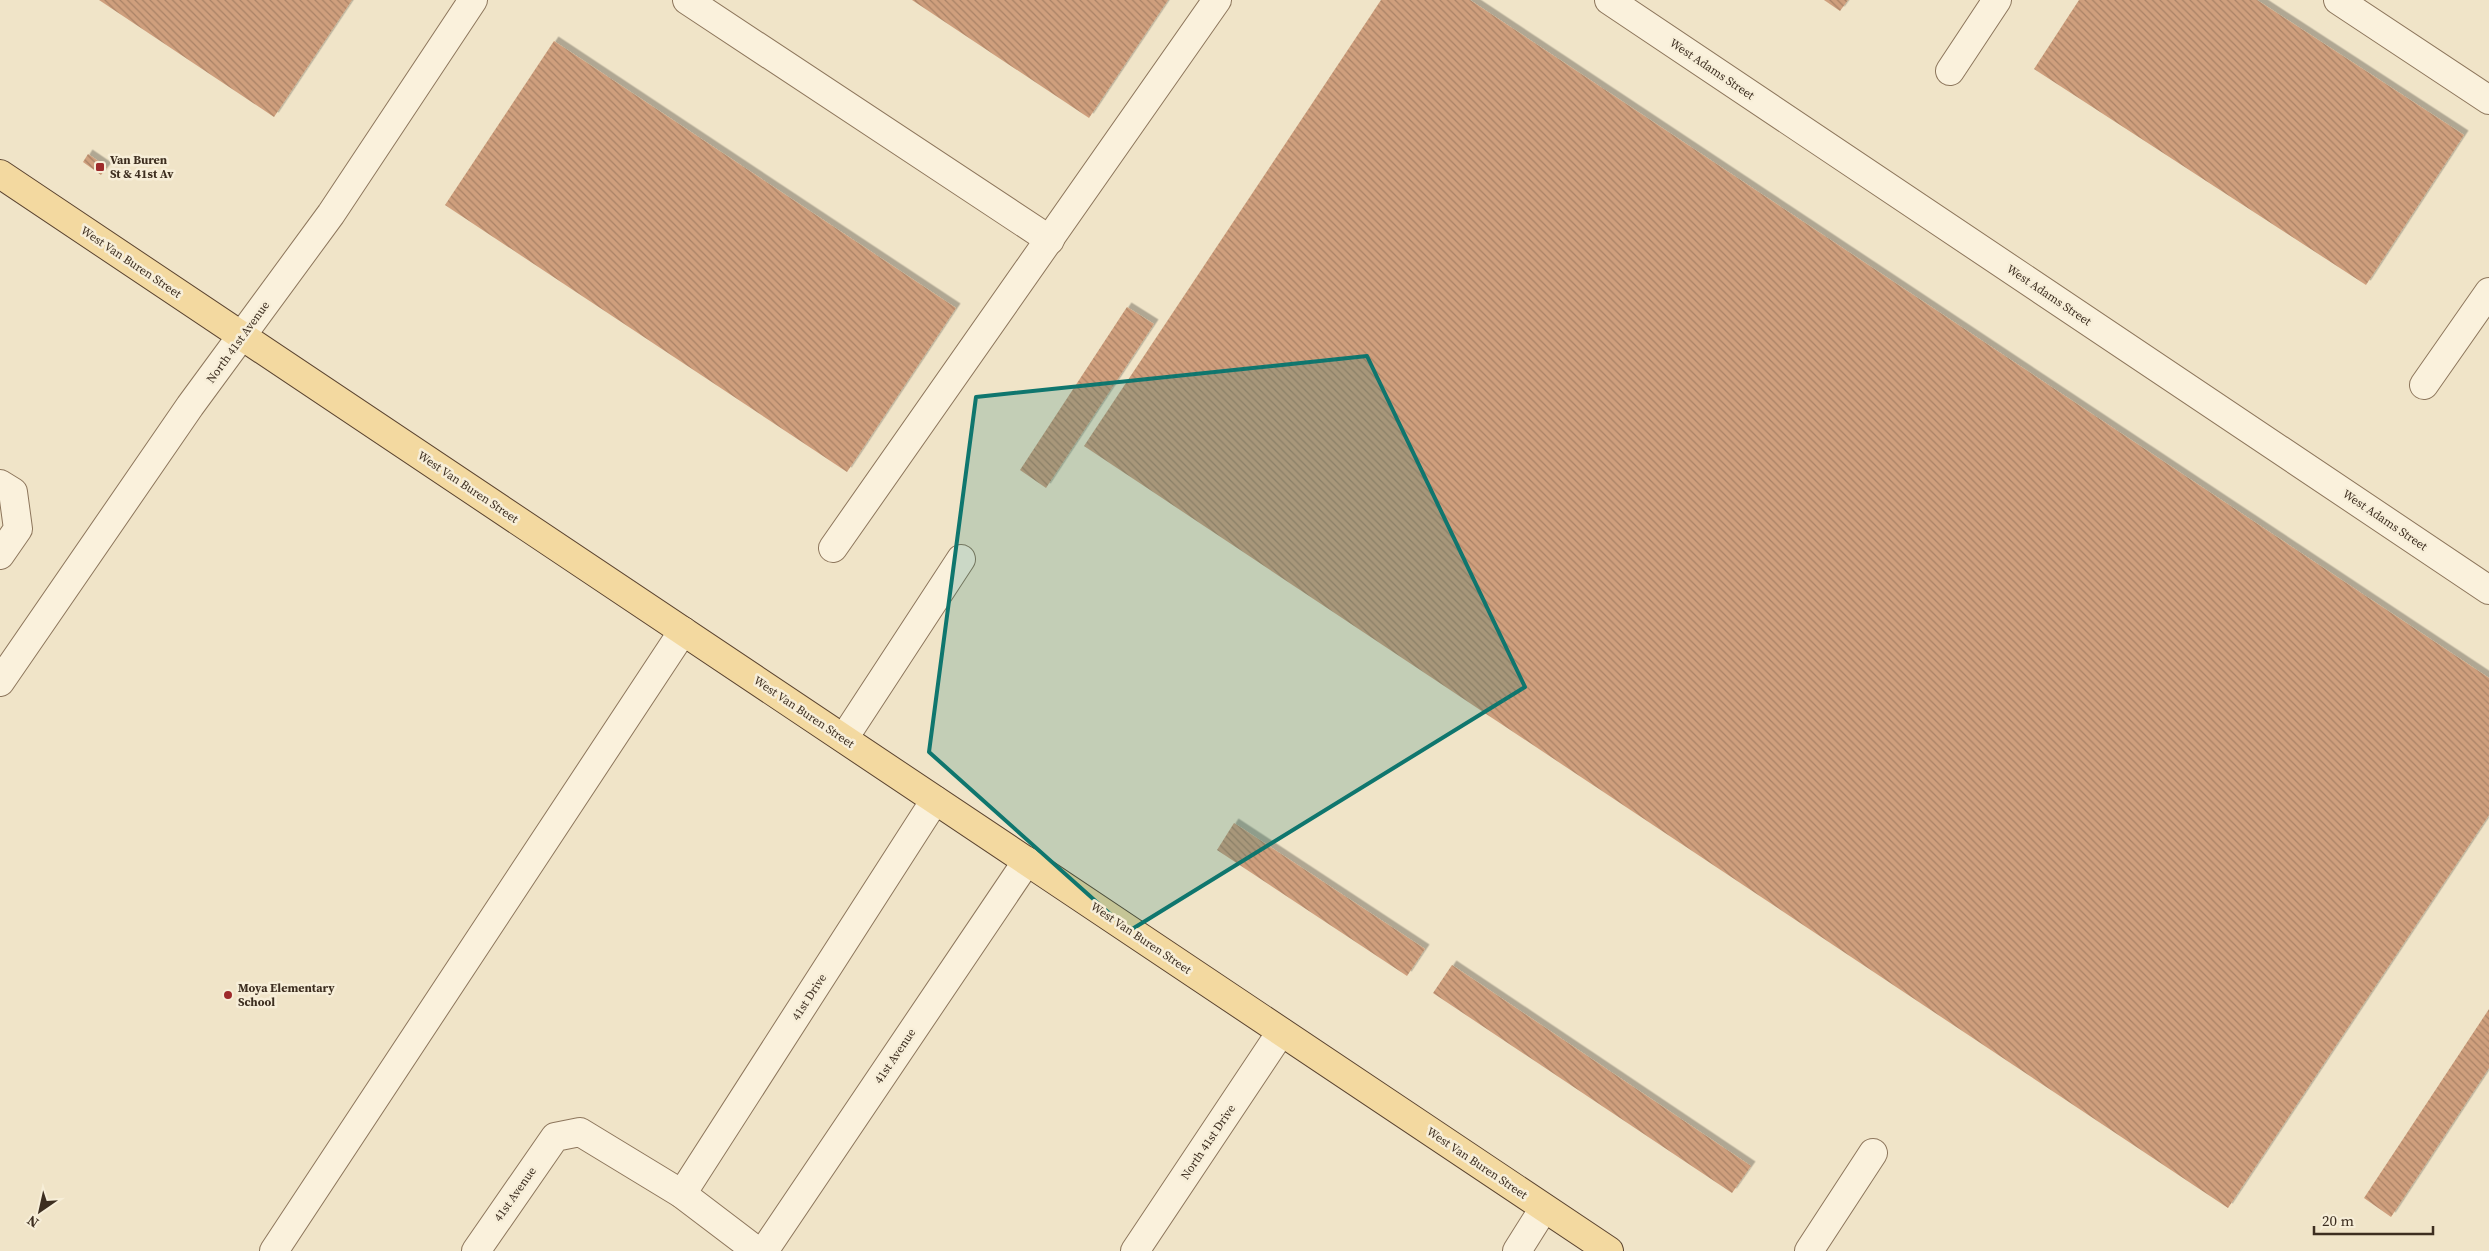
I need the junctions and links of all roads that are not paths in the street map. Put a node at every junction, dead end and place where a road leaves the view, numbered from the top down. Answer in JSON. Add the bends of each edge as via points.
{"nodes":[{"id":1,"x":473,"y":0,"type":"edge"},
{"id":2,"x":687,"y":0,"type":"edge"},
{"id":3,"x":1217,"y":0,"type":"edge"},
{"id":4,"x":1609,"y":0,"type":"edge"},
{"id":5,"x":1996,"y":0,"type":"edge"},
{"id":6,"x":2338,"y":0,"type":"edge"},
{"id":7,"x":1950,"y":71,"type":"dead end"},
{"id":8,"x":2489,"y":100,"type":"edge"},
{"id":9,"x":0,"y":174,"type":"edge"},
{"id":10,"x":1050,"y":240,"type":"junction"},
{"id":11,"x":2489,"y":292,"type":"edge"},
{"id":12,"x":242,"y":336,"type":"junction"},
{"id":13,"x":2424,"y":385,"type":"dead end"},
{"id":14,"x":0,"y":484,"type":"edge"},
{"id":15,"x":833,"y":548,"type":"dead end"},
{"id":16,"x":0,"y":556,"type":"edge"},
{"id":17,"x":961,"y":559,"type":"dead end"},
{"id":18,"x":2489,"y":590,"type":"edge"},
{"id":19,"x":683,"y":631,"type":"junction"},
{"id":20,"x":0,"y":682,"type":"edge"},
{"id":21,"x":844,"y":738,"type":"junction"},
{"id":22,"x":936,"y":800,"type":"junction"},
{"id":23,"x":1027,"y":862,"type":"junction"},
{"id":24,"x":1281,"y":1032,"type":"junction"},
{"id":25,"x":1873,"y":1153,"type":"dead end"},
{"id":26,"x":682,"y":1194,"type":"junction"},
{"id":27,"x":1544,"y":1208,"type":"junction"},
{"id":28,"x":274,"y":1251,"type":"edge"},
{"id":29,"x":476,"y":1251,"type":"edge"},
{"id":30,"x":757,"y":1251,"type":"edge"},
{"id":31,"x":764,"y":1251,"type":"edge"},
{"id":32,"x":1135,"y":1251,"type":"edge"},
{"id":33,"x":1517,"y":1251,"type":"edge"},
{"id":34,"x":1609,"y":1251,"type":"edge"},
{"id":35,"x":1809,"y":1251,"type":"edge"}],
"edges":[{"from":1,"to":12,"type":"street","name":"North 41st Avenue","via":[[331,214]]},
{"from":2,"to":10,"type":"street"},
{"from":3,"to":10,"type":"street"},
{"from":4,"to":18,"type":"street","name":"West Adams Street"},
{"from":5,"to":7,"type":"street"},
{"from":6,"to":8,"type":"street"},
{"from":9,"to":12,"type":"main road","name":"West Van Buren Street"},
{"from":10,"to":15,"type":"street"},
{"from":11,"to":13,"type":"street"},
{"from":12,"to":19,"type":"main road","name":"West Van Buren Street"},
{"from":12,"to":20,"type":"street","name":"North 41st Avenue"},
{"from":14,"to":16,"type":"street","via":[[13,492],[18,529]]},
{"from":17,"to":21,"type":"street"},
{"from":19,"to":21,"type":"main road","name":"West Van Buren Street"},
{"from":19,"to":28,"type":"street"},
{"from":21,"to":22,"type":"main road","name":"West Van Buren Street"},
{"from":22,"to":23,"type":"main road","name":"West Van Buren Street"},
{"from":22,"to":26,"type":"street","name":"41st Drive"},
{"from":23,"to":24,"type":"main road","name":"West Van Buren Street"},
{"from":23,"to":31,"type":"street","name":"41st Avenue"},
{"from":24,"to":27,"type":"main road","name":"West Van Buren Street"},
{"from":24,"to":32,"type":"street","name":"North 41st Drive"},
{"from":25,"to":35,"type":"street"},
{"from":26,"to":29,"type":"street","name":"41st Avenue","via":[[580,1132],[555,1137]]},
{"from":26,"to":30,"type":"street","name":"41st Avenue"},
{"from":27,"to":33,"type":"street"},
{"from":27,"to":34,"type":"main road","name":"West Van Buren Street"}]}
